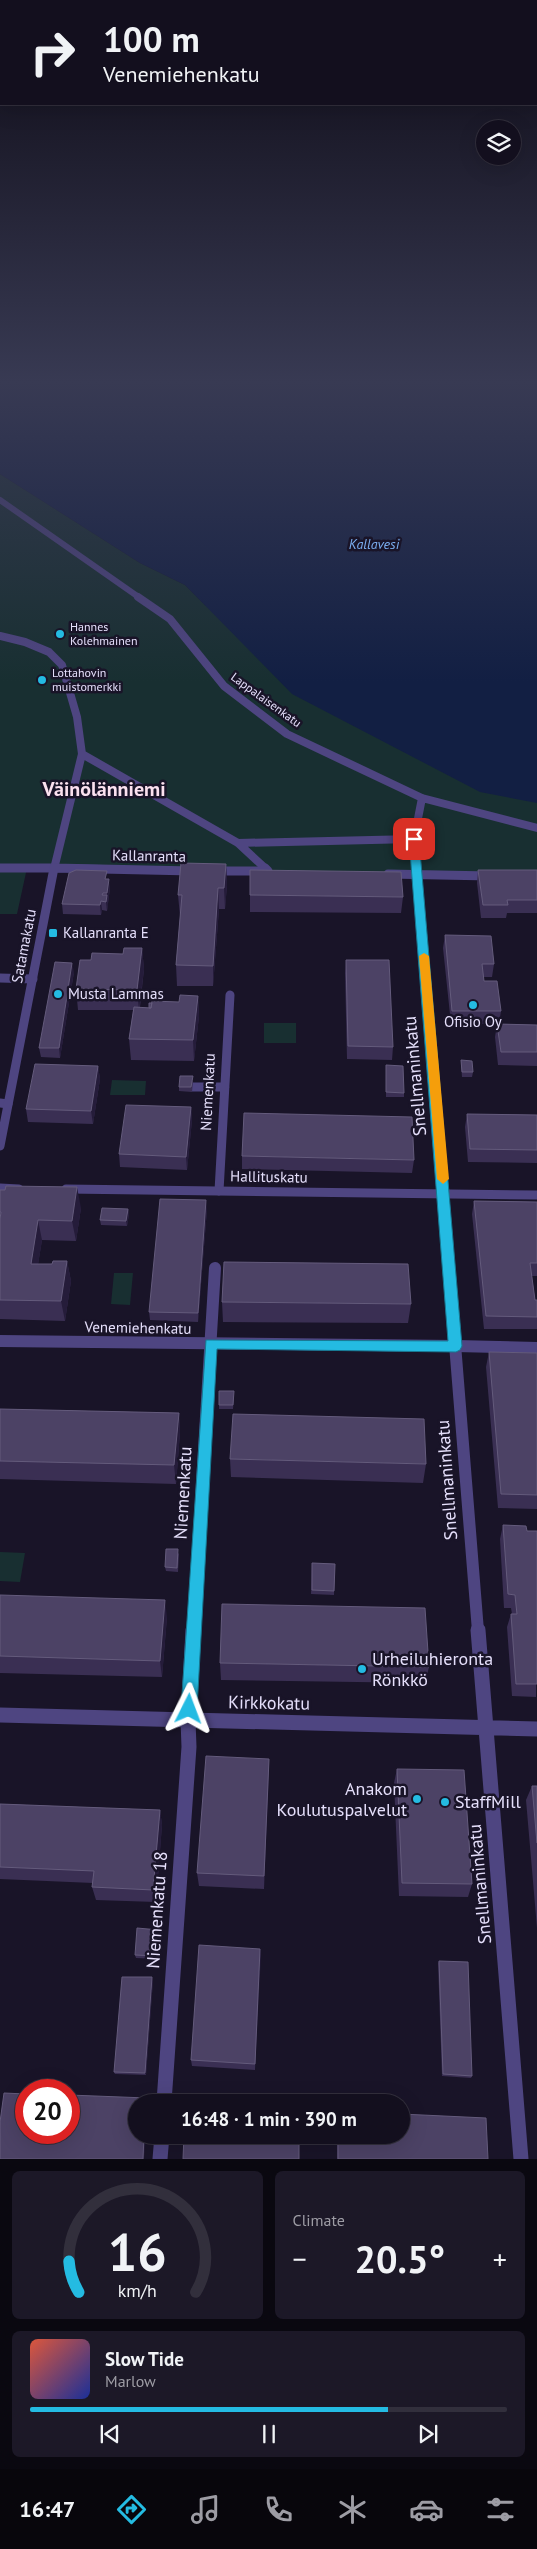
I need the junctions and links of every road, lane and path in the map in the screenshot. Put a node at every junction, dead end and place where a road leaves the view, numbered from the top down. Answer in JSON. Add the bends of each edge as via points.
{"nodes":[{"id":1,"x":0,"y":500,"type":"edge"},
{"id":2,"x":0,"y":636,"type":"edge"},
{"id":3,"x":82,"y":754,"type":"junction"},
{"id":4,"x":422,"y":798,"type":"junction"},
{"id":5,"x":537,"y":828,"type":"edge"},
{"id":6,"x":414,"y":839,"type":"junction"},
{"id":7,"x":238,"y":843,"type":"junction"},
{"id":8,"x":0,"y":868,"type":"edge"},
{"id":9,"x":54,"y":868,"type":"junction"},
{"id":10,"x":268,"y":871,"type":"junction"},
{"id":11,"x":278,"y":871,"type":"edge"},
{"id":12,"x":377,"y":874,"type":"edge"},
{"id":13,"x":417,"y":874,"type":"junction"},
{"id":14,"x":500,"y":876,"type":"edge"},
{"id":15,"x":0,"y":978,"type":"edge"},
{"id":16,"x":33,"y":978,"type":"junction"},
{"id":17,"x":230,"y":995,"type":"dead end"},
{"id":18,"x":192,"y":1087,"type":"edge"},
{"id":19,"x":225,"y":1087,"type":"junction"},
{"id":20,"x":4,"y":1103,"type":"edge"},
{"id":21,"x":1,"y":1134,"type":"edge"},
{"id":22,"x":0,"y":1146,"type":"edge"},
{"id":23,"x":0,"y":1188,"type":"edge"},
{"id":24,"x":33,"y":1189,"type":"edge"},
{"id":25,"x":52,"y":1189,"type":"edge"},
{"id":26,"x":219,"y":1191,"type":"junction"},
{"id":27,"x":444,"y":1194,"type":"junction"},
{"id":28,"x":537,"y":1195,"type":"edge"},
{"id":29,"x":215,"y":1268,"type":"dead end"},
{"id":30,"x":0,"y":1341,"type":"edge"},
{"id":31,"x":211,"y":1344,"type":"junction"},
{"id":32,"x":456,"y":1346,"type":"junction"},
{"id":33,"x":537,"y":1348,"type":"edge"},
{"id":34,"x":0,"y":1715,"type":"edge"},
{"id":35,"x":188,"y":1720,"type":"junction"},
{"id":36,"x":485,"y":1728,"type":"junction"},
{"id":37,"x":537,"y":1729,"type":"edge"},
{"id":38,"x":165,"y":2094,"type":"edge"},
{"id":39,"x":161,"y":2144,"type":"edge"},
{"id":40,"x":160,"y":2159,"type":"edge"},
{"id":41,"x":521,"y":2159,"type":"edge"}],
"edges":[{"from":1,"to":4,"type":"street","name":"Lappalaisenkatu","via":[[170,619],[224,686],[287,734]]},
{"from":2,"to":3,"type":"street","via":[[49,652],[62,665],[77,717]]},
{"from":3,"to":7,"type":"street"},
{"from":3,"to":9,"type":"street"},
{"from":4,"to":5,"type":"street","name":"Lappalaisenkatu"},
{"from":4,"to":6,"type":"street","name":"Snellmaninkatu"},
{"from":6,"to":7,"type":"street"},
{"from":6,"to":13,"type":"street","name":"Snellmaninkatu"},
{"from":7,"to":10,"type":"street"},
{"from":8,"to":9,"type":"street","name":"Kallanranta"},
{"from":9,"to":10,"type":"street","name":"Kallanranta"},
{"from":9,"to":16,"type":"street","name":"Satamakatu"},
{"from":10,"to":11,"type":"street","name":"Kallanranta"},
{"from":12,"to":13,"type":"street"},
{"from":13,"to":14,"type":"street"},
{"from":13,"to":27,"type":"street","name":"Snellmaninkatu"},
{"from":15,"to":16,"type":"street"},
{"from":16,"to":20,"type":"street","name":"Satamakatu"},
{"from":17,"to":19,"type":"street","name":"Niemenkatu"},
{"from":18,"to":19,"type":"street"},
{"from":19,"to":26,"type":"street","name":"Niemenkatu"},
{"from":20,"to":21,"type":"street","name":"Satamakatu"},
{"from":21,"to":22,"type":"street","name":"Satamakatu"},
{"from":23,"to":24,"type":"street"},
{"from":25,"to":26,"type":"street","name":"Hallituskatu"},
{"from":26,"to":27,"type":"street","name":"Hallituskatu"},
{"from":27,"to":28,"type":"street","name":"Hallituskatu"},
{"from":27,"to":32,"type":"street","name":"Snellmaninkatu"},
{"from":29,"to":31,"type":"street","name":"Niemenkatu"},
{"from":30,"to":31,"type":"street","name":"Venemiehenkatu"},
{"from":31,"to":32,"type":"street","name":"Venemiehenkatu"},
{"from":31,"to":35,"type":"street","name":"Niemenkatu"},
{"from":32,"to":33,"type":"street","name":"Venemiehenkatu"},
{"from":32,"to":36,"type":"street","name":"Snellmaninkatu"},
{"from":34,"to":35,"type":"street","name":"Kirkkokatu"},
{"from":35,"to":36,"type":"street","name":"Kirkkokatu"},
{"from":35,"to":38,"type":"street","name":"Niemenkatu 18"},
{"from":36,"to":37,"type":"street","name":"Kirkkokatu"},
{"from":36,"to":41,"type":"street","name":"Snellmaninkatu"},
{"from":39,"to":40,"type":"street"}]}
